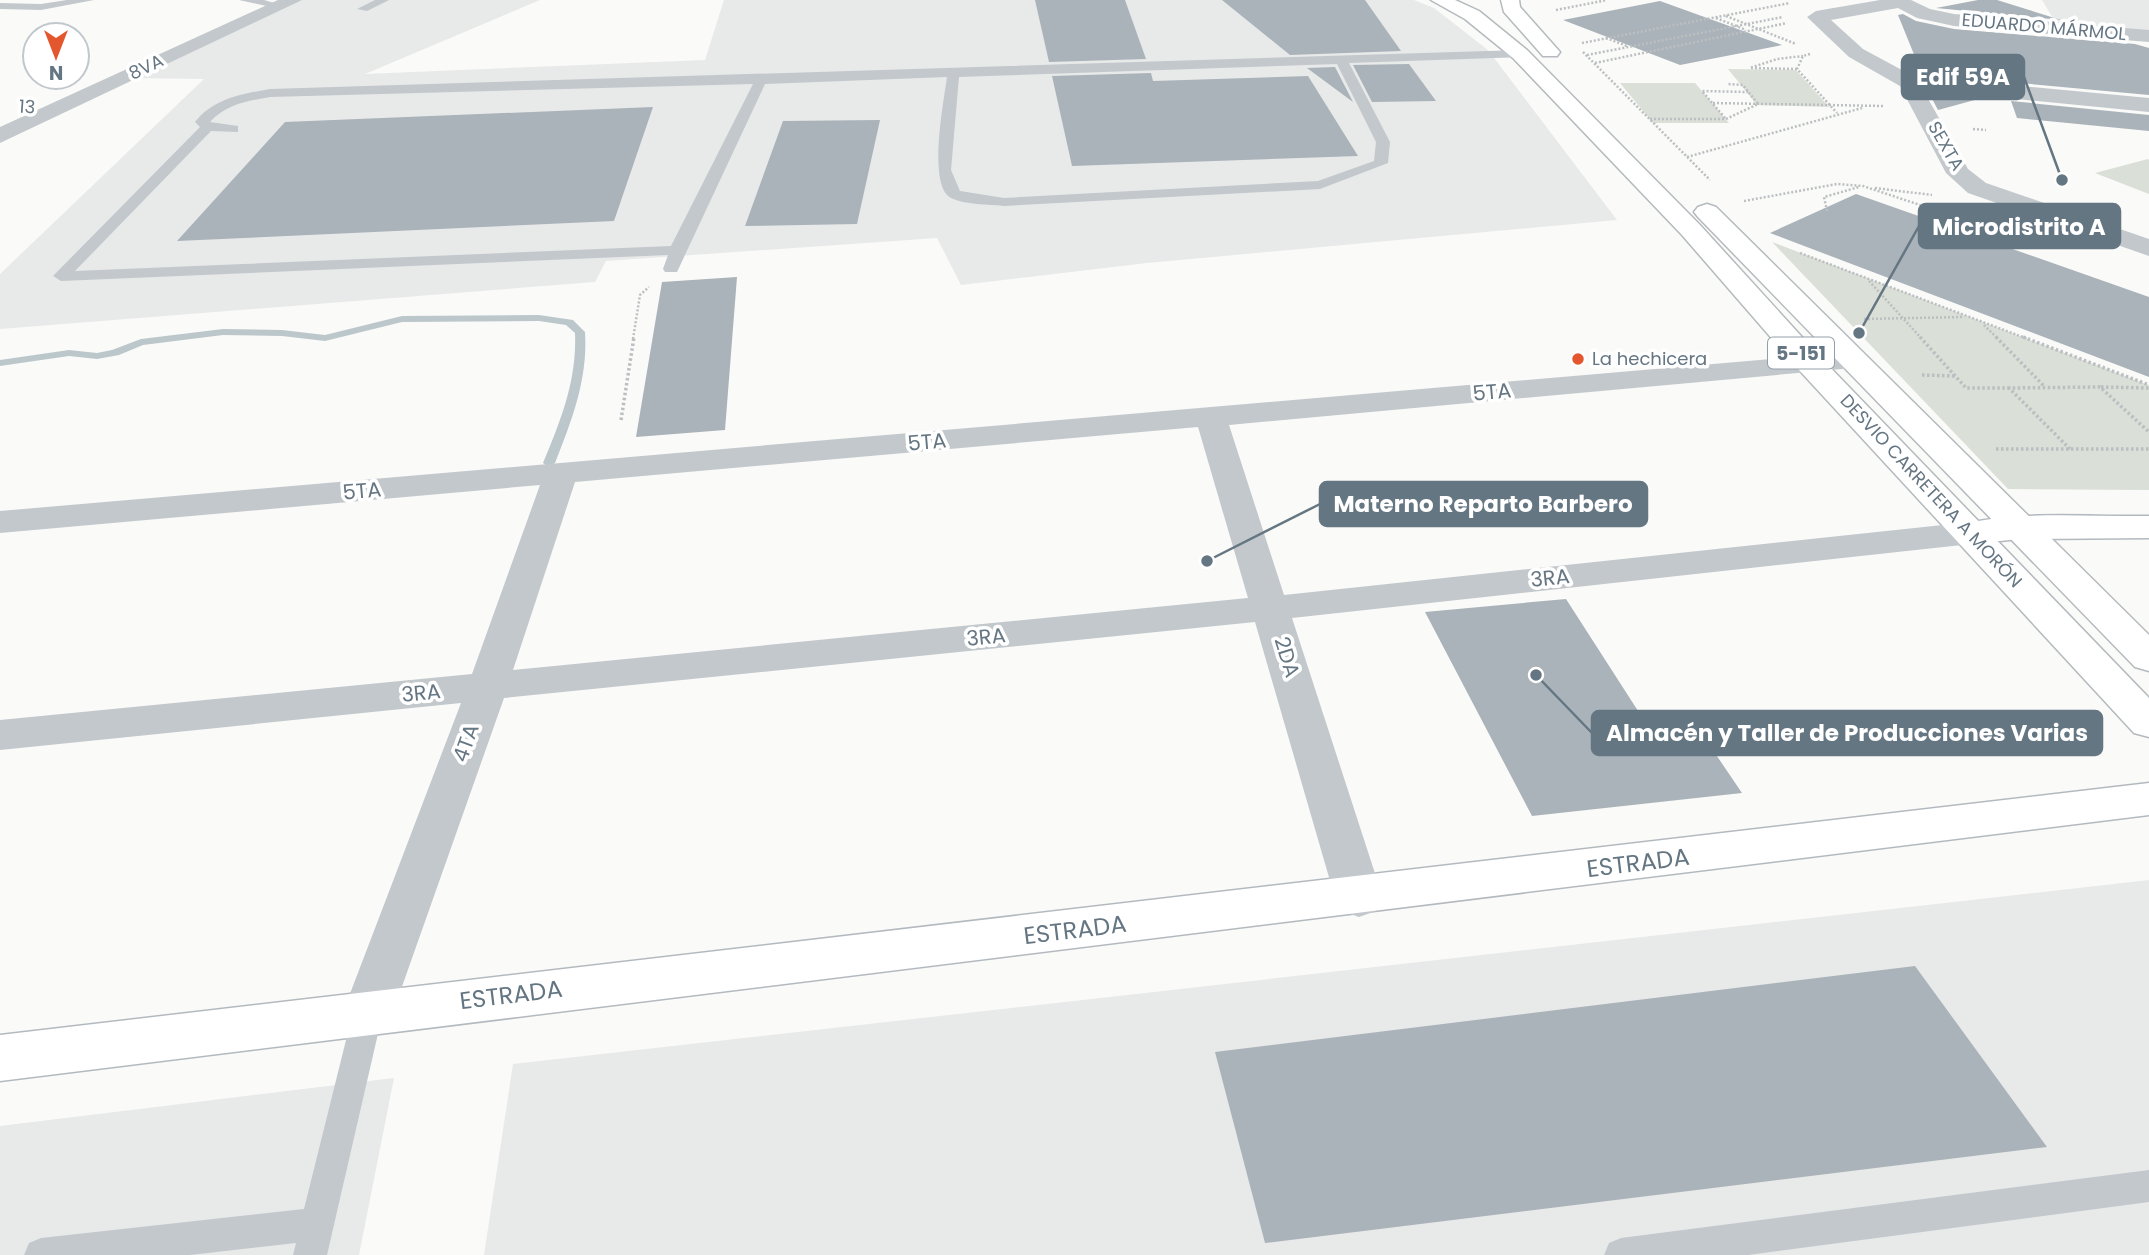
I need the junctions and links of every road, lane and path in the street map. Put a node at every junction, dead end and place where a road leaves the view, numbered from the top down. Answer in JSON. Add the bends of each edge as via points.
{"nodes":[{"id":1,"x":89,"y":0,"type":"edge"},
{"id":2,"x":244,"y":0,"type":"edge"},
{"id":3,"x":384,"y":0,"type":"edge"},
{"id":4,"x":1440,"y":0,"type":"edge"},
{"id":5,"x":1510,"y":0,"type":"edge"},
{"id":6,"x":1607,"y":0,"type":"edge"},
{"id":7,"x":1899,"y":1,"type":"edge"},
{"id":8,"x":1796,"y":2,"type":"dead end"},
{"id":9,"x":287,"y":3,"type":"edge"},
{"id":10,"x":0,"y":6,"type":"edge"},
{"id":11,"x":363,"y":9,"type":"dead end"},
{"id":12,"x":1556,"y":10,"type":"dead end"},
{"id":13,"x":1724,"y":16,"type":"junction"},
{"id":14,"x":1715,"y":17,"type":"junction"},
{"id":15,"x":1816,"y":17,"type":"junction"},
{"id":16,"x":1743,"y":23,"type":"junction"},
{"id":17,"x":1734,"y":25,"type":"junction"},
{"id":18,"x":1758,"y":29,"type":"junction"},
{"id":19,"x":1749,"y":31,"type":"junction"},
{"id":20,"x":2149,"y":36,"type":"edge"},
{"id":21,"x":1606,"y":38,"type":"junction"},
{"id":22,"x":1628,"y":46,"type":"junction"},
{"id":23,"x":1539,"y":52,"type":"junction"},
{"id":24,"x":1820,"y":53,"type":"junction"},
{"id":25,"x":1856,"y":53,"type":"junction"},
{"id":26,"x":1587,"y":55,"type":"dead end"},
{"id":27,"x":1803,"y":56,"type":"junction"},
{"id":28,"x":1342,"y":61,"type":"junction"},
{"id":29,"x":1595,"y":62,"type":"dead end"},
{"id":30,"x":1797,"y":69,"type":"junction"},
{"id":31,"x":953,"y":74,"type":"junction"},
{"id":32,"x":761,"y":80,"type":"junction"},
{"id":33,"x":1908,"y":82,"type":"junction"},
{"id":34,"x":1727,"y":84,"type":"dead end"},
{"id":35,"x":1749,"y":92,"type":"junction"},
{"id":36,"x":1713,"y":103,"type":"junction"},
{"id":37,"x":1758,"y":104,"type":"junction"},
{"id":38,"x":1923,"y":105,"type":"junction"},
{"id":39,"x":2149,"y":105,"type":"edge"},
{"id":40,"x":13,"y":106,"type":"dead end"},
{"id":41,"x":1829,"y":106,"type":"junction"},
{"id":42,"x":1866,"y":107,"type":"junction"},
{"id":43,"x":54,"y":109,"type":"junction"},
{"id":44,"x":1838,"y":114,"type":"junction"},
{"id":45,"x":1726,"y":118,"type":"junction"},
{"id":46,"x":1649,"y":119,"type":"dead end"},
{"id":47,"x":208,"y":127,"type":"junction"},
{"id":48,"x":233,"y":129,"type":"dead end"},
{"id":49,"x":0,"y":136,"type":"edge"},
{"id":50,"x":1687,"y":157,"type":"dead end"},
{"id":51,"x":1732,"y":203,"type":"dead end"},
{"id":52,"x":1967,"y":221,"type":"dead end"},
{"id":53,"x":2149,"y":248,"type":"edge"},
{"id":54,"x":677,"y":250,"type":"junction"},
{"id":55,"x":1795,"y":251,"type":"dead end"},
{"id":56,"x":671,"y":269,"type":"joint"},
{"id":57,"x":1866,"y":278,"type":"junction"},
{"id":58,"x":1968,"y":317,"type":"junction"},
{"id":59,"x":1905,"y":318,"type":"junction"},
{"id":60,"x":1854,"y":320,"type":"dead end"},
{"id":61,"x":1981,"y":322,"type":"junction"},
{"id":62,"x":1853,"y":361,"type":"junction"},
{"id":63,"x":1811,"y":365,"type":"junction"},
{"id":64,"x":2149,"y":386,"type":"edge"},
{"id":65,"x":2045,"y":387,"type":"junction"},
{"id":66,"x":2100,"y":387,"type":"junction"},
{"id":67,"x":2009,"y":388,"type":"junction"},
{"id":68,"x":1211,"y":417,"type":"junction"},
{"id":69,"x":621,"y":420,"type":"dead end"},
{"id":70,"x":2149,"y":432,"type":"edge"},
{"id":71,"x":1940,"y":449,"type":"junction"},
{"id":72,"x":2070,"y":449,"type":"junction"},
{"id":73,"x":2149,"y":449,"type":"edge"},
{"id":74,"x":561,"y":474,"type":"junction"},
{"id":75,"x":0,"y":523,"type":"edge"},
{"id":76,"x":2149,"y":527,"type":"edge"},
{"id":77,"x":2019,"y":528,"type":"junction"},
{"id":78,"x":1970,"y":533,"type":"junction"},
{"id":79,"x":1272,"y":608,"type":"junction"},
{"id":80,"x":2149,"y":659,"type":"edge"},
{"id":81,"x":488,"y":686,"type":"junction"},
{"id":82,"x":2149,"y":723,"type":"edge"},
{"id":83,"x":0,"y":735,"type":"edge"},
{"id":84,"x":2149,"y":799,"type":"edge"},
{"id":85,"x":1359,"y":898,"type":"junction"},
{"id":86,"x":368,"y":1012,"type":"junction"},
{"id":87,"x":0,"y":1058,"type":"edge"},
{"id":88,"x":2149,"y":1186,"type":"edge"},
{"id":89,"x":314,"y":1239,"type":"edge"},
{"id":90,"x":41,"y":1255,"type":"edge"},
{"id":91,"x":1621,"y":1255,"type":"edge"}],
"edges":[{"from":1,"to":10,"type":"lane","via":[[41,7]]},
{"from":2,"to":9,"type":"lane"},
{"from":3,"to":11,"type":"lane"},
{"from":4,"to":23,"type":"main road","name":"DESVIO CARRETERA A MORÓN","number":"5-151"},
{"from":5,"to":23,"type":"main road","name":"DESVIO CARRETERA A MORÓN","number":"5-151"},
{"from":6,"to":12,"type":"path"},
{"from":7,"to":15,"type":"street"},
{"from":7,"to":20,"type":"street","name":"EDUARDO MÁRMOL","via":[[1924,14],[1954,20]]},
{"from":8,"to":13,"type":"path"},
{"from":9,"to":43,"type":"street","name":"8VA"},
{"from":13,"to":14,"type":"path"},
{"from":13,"to":16,"type":"path"},
{"from":14,"to":17,"type":"path"},
{"from":14,"to":21,"type":"path"},
{"from":15,"to":16,"type":"path","via":[[1773,17]]},
{"from":15,"to":18,"type":"path"},
{"from":15,"to":25,"type":"street","name":"SEXTA"},
{"from":16,"to":17,"type":"path"},
{"from":16,"to":18,"type":"path"},
{"from":17,"to":19,"type":"path"},
{"from":17,"to":22,"type":"path"},
{"from":18,"to":19,"type":"path"},
{"from":18,"to":24,"type":"path"},
{"from":19,"to":29,"type":"path"},
{"from":21,"to":22,"type":"path"},
{"from":21,"to":23,"type":"path"},
{"from":22,"to":26,"type":"path"},
{"from":23,"to":28,"type":"lane"},
{"from":23,"to":62,"type":"main road","name":"DESVIO CARRETERA A MORÓN","number":"5-151"},
{"from":23,"to":63,"type":"main road","name":"DESVIO CARRETERA A MORÓN","number":"5-151"},
{"from":24,"to":25,"type":"path"},
{"from":24,"to":27,"type":"path"},
{"from":25,"to":33,"type":"street","name":"SEXTA"},
{"from":27,"to":30,"type":"path"},
{"from":27,"to":30,"type":"path","via":[[1750,68]]},
{"from":28,"to":31,"type":"lane"},
{"from":28,"to":31,"type":"lane","via":[[1383,142],[1381,163],[1320,184],[1004,202],[954,194],[944,170]]},
{"from":30,"to":41,"type":"path"},
{"from":31,"to":32,"type":"lane"},
{"from":32,"to":47,"type":"lane","via":[[270,93],[233,99],[211,111],[202,122]]},
{"from":32,"to":54,"type":"lane"},
{"from":33,"to":38,"type":"street","name":"SEXTA"},
{"from":33,"to":39,"type":"street"},
{"from":34,"to":35,"type":"path","via":[[1742,85]]},
{"from":35,"to":36,"type":"path","via":[[1702,91]]},
{"from":35,"to":37,"type":"path"},
{"from":36,"to":37,"type":"path"},
{"from":36,"to":45,"type":"path"},
{"from":37,"to":41,"type":"path"},
{"from":37,"to":45,"type":"path"},
{"from":38,"to":42,"type":"path"},
{"from":38,"to":53,"type":"street","name":"SEXTA","via":[[1958,173],[1977,188]]},
{"from":40,"to":43,"type":"street","name":"13"},
{"from":41,"to":42,"type":"path"},
{"from":41,"to":44,"type":"path"},
{"from":42,"to":44,"type":"path"},
{"from":43,"to":49,"type":"street","name":"8VA"},
{"from":44,"to":50,"type":"path"},
{"from":45,"to":46,"type":"path"},
{"from":47,"to":48,"type":"lane"},
{"from":47,"to":54,"type":"lane","via":[[61,276]]},
{"from":51,"to":52,"type":"path","via":[[1837,184],[1863,186]]},
{"from":54,"to":56,"type":"lane"},
{"from":55,"to":57,"type":"path"},
{"from":56,"to":69,"type":"path","via":[[640,295]]},
{"from":57,"to":58,"type":"path"},
{"from":57,"to":59,"type":"path"},
{"from":58,"to":59,"type":"path"},
{"from":58,"to":61,"type":"path"},
{"from":59,"to":60,"type":"path"},
{"from":59,"to":67,"type":"path","via":[[1966,388]]},
{"from":61,"to":64,"type":"path"},
{"from":61,"to":65,"type":"path"},
{"from":62,"to":63,"type":"street","name":"5TA"},
{"from":62,"to":71,"type":"main road","name":"DESVIO CARRETERA A MORÓN","number":"5-151"},
{"from":63,"to":68,"type":"street","name":"5TA"},
{"from":63,"to":78,"type":"main road","name":"DESVIO CARRETERA A MORÓN","number":"5-151"},
{"from":64,"to":66,"type":"path"},
{"from":65,"to":66,"type":"path"},
{"from":65,"to":67,"type":"path"},
{"from":66,"to":70,"type":"path"},
{"from":67,"to":72,"type":"path"},
{"from":68,"to":74,"type":"street","name":"5TA"},
{"from":68,"to":79,"type":"street","name":"2DA"},
{"from":71,"to":72,"type":"path"},
{"from":71,"to":77,"type":"main road","name":"DESVIO CARRETERA A MORÓN","number":"5-151"},
{"from":72,"to":73,"type":"path"},
{"from":74,"to":75,"type":"street","name":"5TA"},
{"from":74,"to":81,"type":"street","name":"4TA"},
{"from":76,"to":77,"type":"main road"},
{"from":77,"to":78,"type":"main road"},
{"from":77,"to":80,"type":"main road","name":"DESVIO CARRETERA A MORÓN","number":"5-151"},
{"from":78,"to":79,"type":"street","name":"3RA"},
{"from":78,"to":82,"type":"main road","name":"DESVIO CARRETERA A MORÓN","number":"5-151"},
{"from":79,"to":81,"type":"street","name":"3RA"},
{"from":79,"to":85,"type":"street","name":"2DA"},
{"from":81,"to":83,"type":"street","name":"3RA"},
{"from":81,"to":86,"type":"street","name":"4TA"},
{"from":84,"to":85,"type":"main road","name":"ESTRADA"},
{"from":85,"to":86,"type":"main road","name":"ESTRADA"},
{"from":86,"to":87,"type":"main road","name":"ESTRADA"},
{"from":86,"to":89,"type":"lane"},
{"from":88,"to":91,"type":"lane"},
{"from":89,"to":90,"type":"lane"}]}
